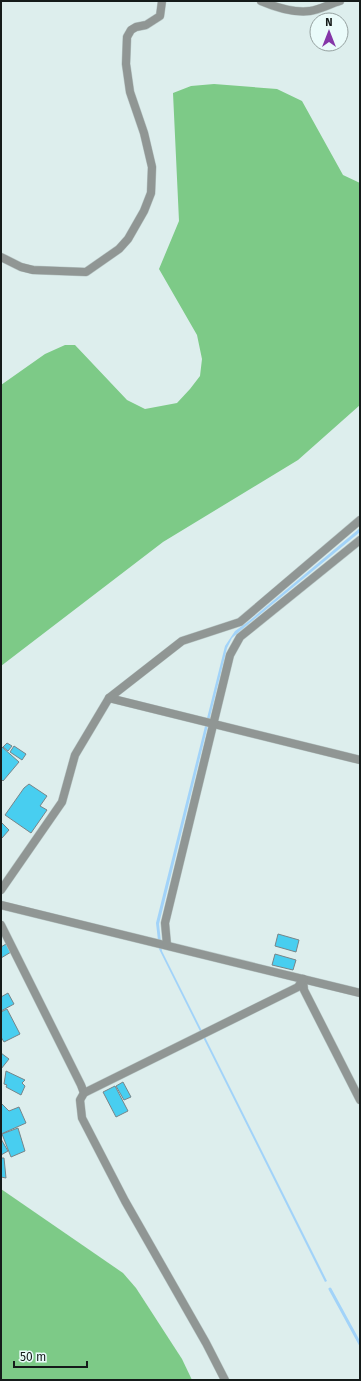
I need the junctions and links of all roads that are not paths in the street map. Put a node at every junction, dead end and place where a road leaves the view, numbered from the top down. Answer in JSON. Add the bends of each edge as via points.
{"nodes":[{"id":1,"x":162,"y":1,"type":"edge"},
{"id":2,"x":260,"y":1,"type":"edge"},
{"id":3,"x":340,"y":1,"type":"edge"},
{"id":4,"x":1,"y":257,"type":"edge"},
{"id":5,"x":360,"y":520,"type":"edge"},
{"id":6,"x":360,"y":540,"type":"edge"},
{"id":7,"x":109,"y":698,"type":"junction"},
{"id":8,"x":213,"y":724,"type":"junction"},
{"id":9,"x":360,"y":760,"type":"edge"},
{"id":10,"x":1,"y":890,"type":"edge"},
{"id":11,"x":1,"y":905,"type":"edge"},
{"id":12,"x":1,"y":925,"type":"edge"},
{"id":13,"x":167,"y":945,"type":"junction"},
{"id":14,"x":303,"y":979,"type":"junction"},
{"id":15,"x":360,"y":993,"type":"edge"},
{"id":16,"x":84,"y":1093,"type":"junction"},
{"id":17,"x":360,"y":1100,"type":"edge"},
{"id":18,"x":224,"y":1380,"type":"edge"}],
"edges":[{"from":1,"to":4,"type":"street","via":[[160,16],[146,26],[131,30],[127,37],[126,64],[130,92],[152,167],[151,193],[144,212],[128,239],[119,249],[86,272],[33,270]]},
{"from":2,"to":3,"type":"street","via":[[298,11],[310,11]]},
{"from":5,"to":7,"type":"street","via":[[240,622],[182,642]]},
{"from":6,"to":8,"type":"street","via":[[240,637],[230,655]]},
{"from":7,"to":8,"type":"street"},
{"from":7,"to":10,"type":"street","via":[[75,755],[62,802]]},
{"from":8,"to":9,"type":"street"},
{"from":8,"to":13,"type":"street","via":[[165,923]]},
{"from":11,"to":13,"type":"street"},
{"from":12,"to":16,"type":"street"},
{"from":13,"to":14,"type":"street"},
{"from":14,"to":15,"type":"street"},
{"from":14,"to":16,"type":"street","via":[[298,987]]},
{"from":14,"to":17,"type":"street","via":[[304,990]]},
{"from":16,"to":18,"type":"street","via":[[80,1100],[82,1118],[124,1201],[206,1343]]}]}
